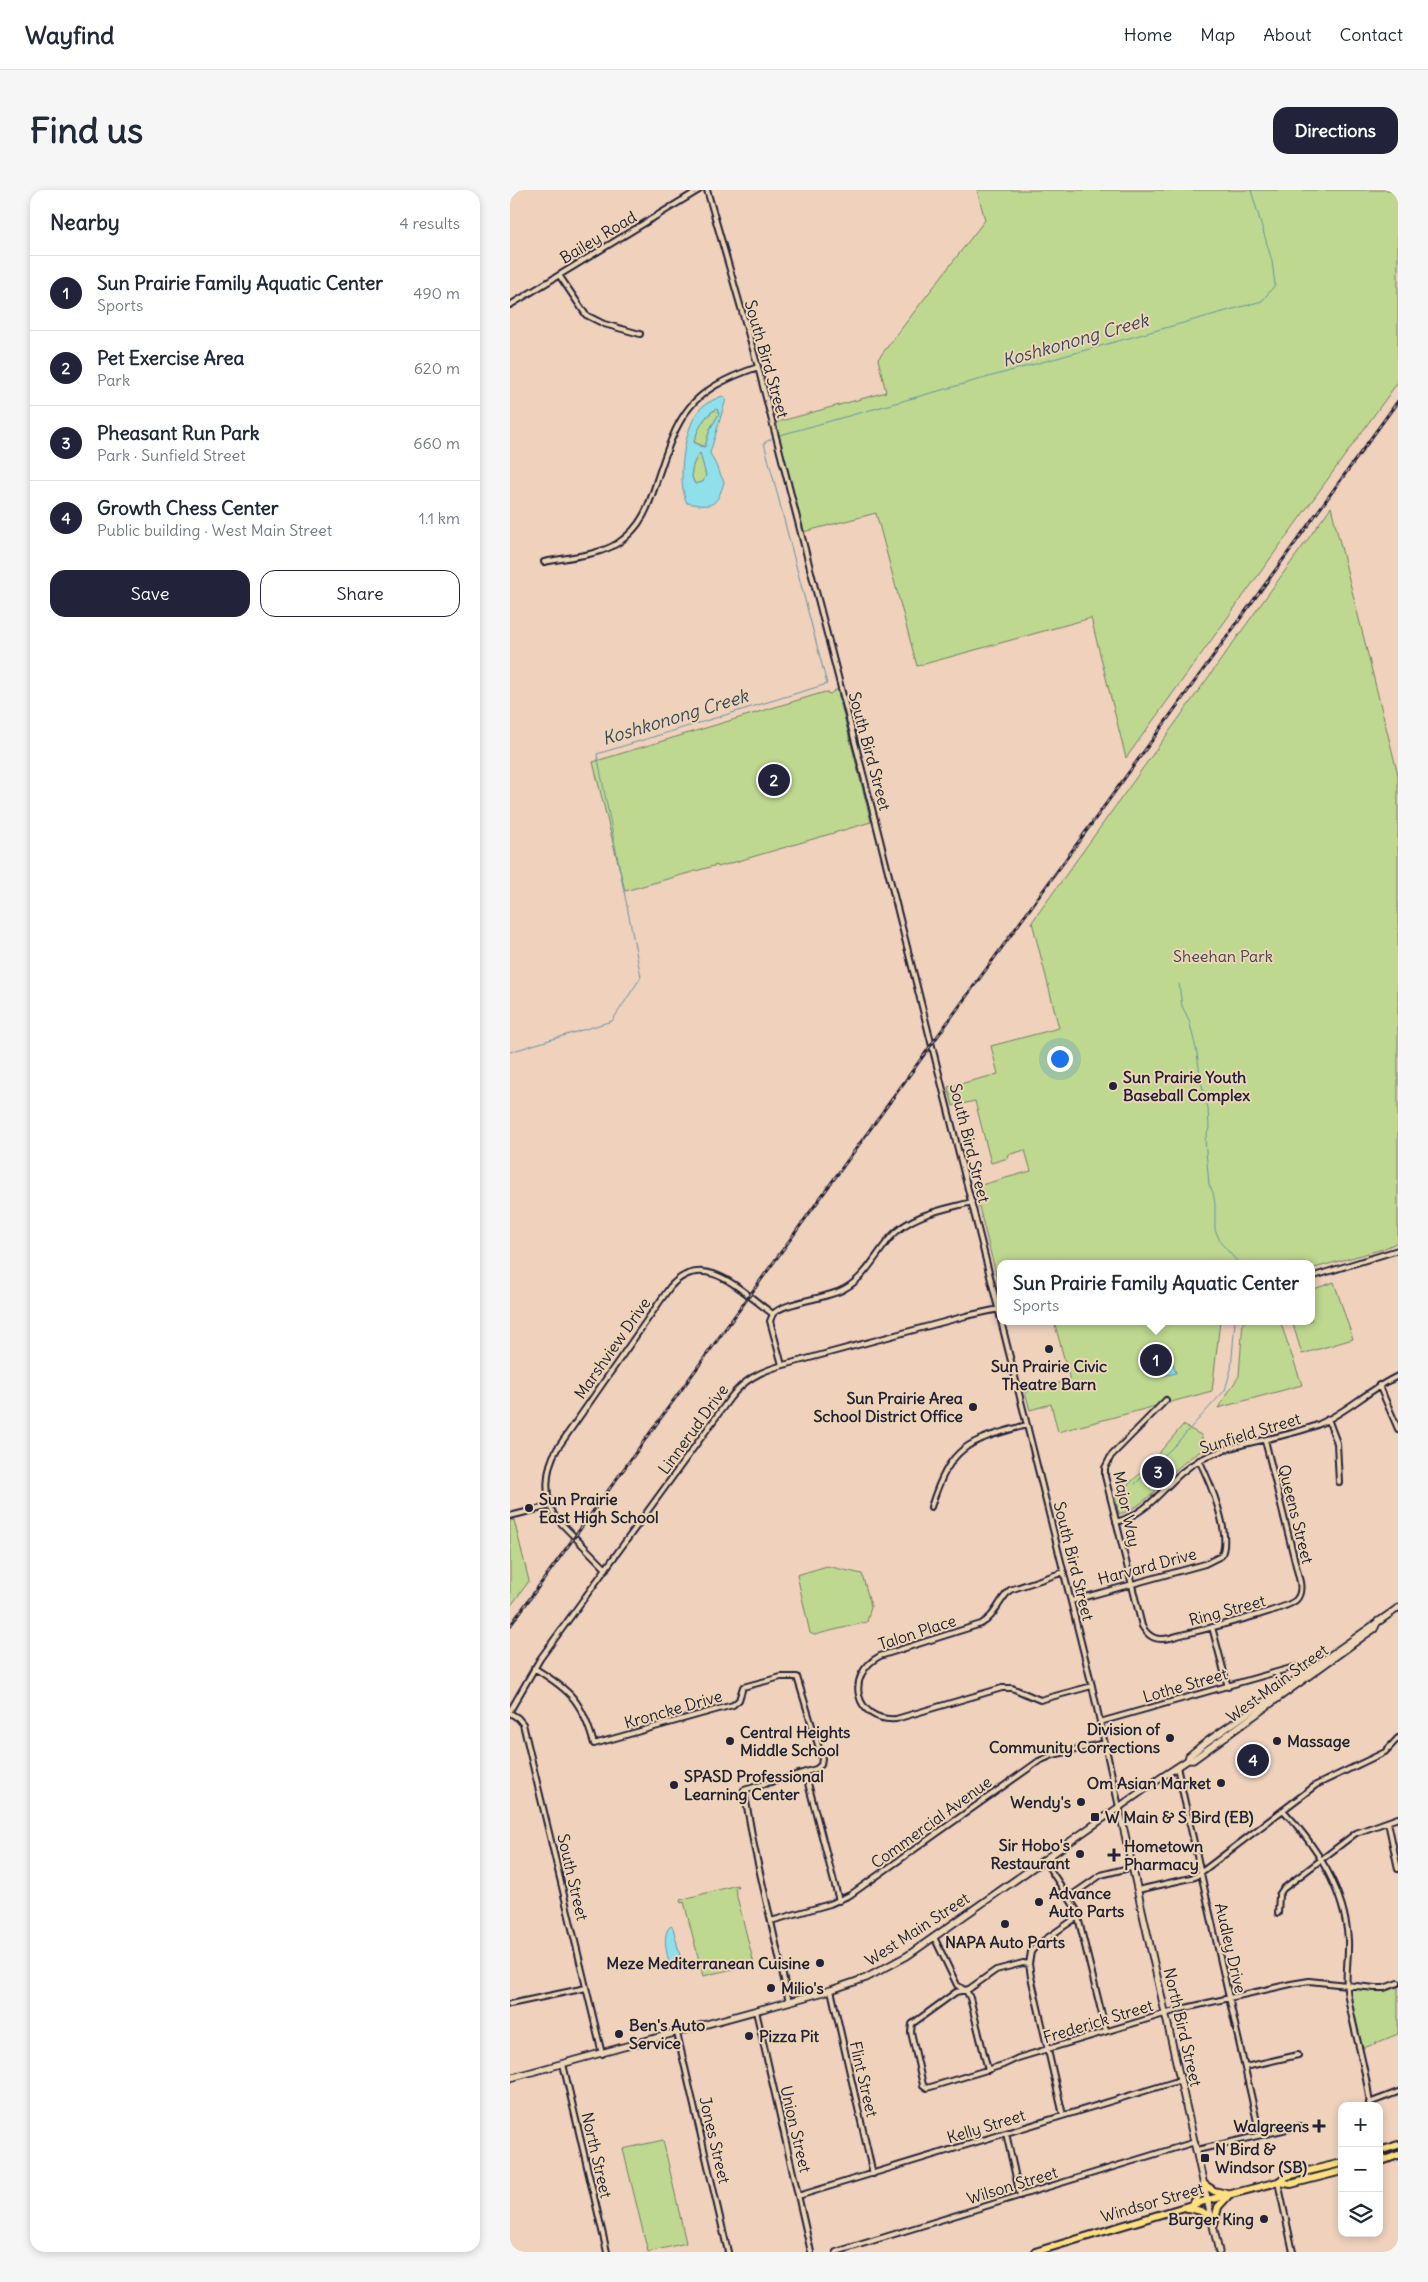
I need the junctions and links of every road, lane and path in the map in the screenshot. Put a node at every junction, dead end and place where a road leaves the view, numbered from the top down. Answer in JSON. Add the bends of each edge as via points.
{"nodes":[{"id":1,"x":699,"y":190,"type":"edge"},
{"id":2,"x":707,"y":190,"type":"edge"},
{"id":3,"x":559,"y":275,"type":"junction"},
{"id":4,"x":510,"y":305,"type":"edge"},
{"id":5,"x":640,"y":334,"type":"dead end"},
{"id":6,"x":758,"y":367,"type":"junction"},
{"id":7,"x":544,"y":562,"type":"dead end"},
{"id":8,"x":972,"y":1202,"type":"junction"},
{"id":9,"x":1398,"y":1250,"type":"edge"},
{"id":10,"x":1315,"y":1276,"type":"edge"},
{"id":11,"x":997,"y":1298,"type":"edge"},
{"id":12,"x":997,"y":1310,"type":"edge"},
{"id":13,"x":773,"y":1314,"type":"junction"},
{"id":14,"x":1002,"y":1325,"type":"edge"},
{"id":15,"x":782,"y":1365,"type":"junction"},
{"id":16,"x":1398,"y":1376,"type":"edge"},
{"id":17,"x":1379,"y":1385,"type":"junction"},
{"id":18,"x":1166,"y":1400,"type":"dead end"},
{"id":19,"x":1328,"y":1419,"type":"junction"},
{"id":20,"x":1027,"y":1425,"type":"junction"},
{"id":21,"x":1398,"y":1429,"type":"edge"},
{"id":22,"x":1265,"y":1440,"type":"junction"},
{"id":23,"x":1199,"y":1460,"type":"junction"},
{"id":24,"x":1339,"y":1482,"type":"dead end"},
{"id":25,"x":550,"y":1506,"type":"junction"},
{"id":26,"x":931,"y":1507,"type":"dead end"},
{"id":27,"x":510,"y":1516,"type":"edge"},
{"id":28,"x":1116,"y":1522,"type":"junction"},
{"id":29,"x":606,"y":1569,"type":"junction"},
{"id":30,"x":1064,"y":1572,"type":"junction"},
{"id":31,"x":1132,"y":1584,"type":"junction"},
{"id":32,"x":1300,"y":1594,"type":"joint"},
{"id":33,"x":1070,"y":1601,"type":"junction"},
{"id":34,"x":1398,"y":1608,"type":"edge"},
{"id":35,"x":1378,"y":1622,"type":"junction"},
{"id":36,"x":1212,"y":1627,"type":"junction"},
{"id":37,"x":1156,"y":1639,"type":"joint"},
{"id":38,"x":534,"y":1668,"type":"junction"},
{"id":39,"x":1306,"y":1671,"type":"junction"},
{"id":40,"x":1276,"y":1673,"type":"junction"},
{"id":41,"x":1280,"y":1680,"type":"dead end"},
{"id":42,"x":1092,"y":1686,"type":"junction"},
{"id":43,"x":1228,"y":1686,"type":"junction"},
{"id":44,"x":510,"y":1699,"type":"edge"},
{"id":45,"x":515,"y":1701,"type":"junction"},
{"id":46,"x":510,"y":1712,"type":"edge"},
{"id":47,"x":1100,"y":1722,"type":"junction"},
{"id":48,"x":1398,"y":1738,"type":"edge"},
{"id":49,"x":1105,"y":1742,"type":"junction"},
{"id":50,"x":1188,"y":1760,"type":"junction"},
{"id":51,"x":1177,"y":1767,"type":"junction"},
{"id":52,"x":805,"y":1772,"type":"junction"},
{"id":53,"x":1119,"y":1808,"type":"junction"},
{"id":54,"x":1283,"y":1810,"type":"junction"},
{"id":55,"x":1398,"y":1818,"type":"edge"},
{"id":56,"x":1388,"y":1822,"type":"junction"},
{"id":57,"x":1044,"y":1860,"type":"junction"},
{"id":58,"x":1320,"y":1860,"type":"junction"},
{"id":59,"x":1132,"y":1867,"type":"junction"},
{"id":60,"x":1398,"y":1869,"type":"edge"},
{"id":61,"x":1201,"y":1872,"type":"junction"},
{"id":62,"x":1138,"y":1890,"type":"junction"},
{"id":63,"x":1069,"y":1897,"type":"junction"},
{"id":64,"x":839,"y":1901,"type":"junction"},
{"id":65,"x":1278,"y":1913,"type":"dead end"},
{"id":66,"x":1079,"y":1916,"type":"junction"},
{"id":67,"x":771,"y":1922,"type":"junction"},
{"id":68,"x":934,"y":1937,"type":"junction"},
{"id":69,"x":1029,"y":1964,"type":"junction"},
{"id":70,"x":1398,"y":1983,"type":"edge"},
{"id":71,"x":1346,"y":1986,"type":"junction"},
{"id":72,"x":586,"y":1988,"type":"junction"},
{"id":73,"x":831,"y":1990,"type":"junction"},
{"id":74,"x":963,"y":1990,"type":"junction"},
{"id":75,"x":1229,"y":1998,"type":"junction"},
{"id":76,"x":789,"y":2002,"type":"junction"},
{"id":77,"x":510,"y":2004,"type":"edge"},
{"id":78,"x":756,"y":2011,"type":"junction"},
{"id":79,"x":1166,"y":2013,"type":"junction"},
{"id":80,"x":1106,"y":2031,"type":"junction"},
{"id":81,"x":677,"y":2033,"type":"junction"},
{"id":82,"x":1048,"y":2049,"type":"junction"},
{"id":83,"x":602,"y":2054,"type":"junction"},
{"id":84,"x":1298,"y":2055,"type":"dead end"},
{"id":85,"x":563,"y":2064,"type":"junction"},
{"id":86,"x":1244,"y":2067,"type":"junction"},
{"id":87,"x":988,"y":2070,"type":"junction"},
{"id":88,"x":510,"y":2078,"type":"edge"},
{"id":89,"x":1181,"y":2080,"type":"junction"},
{"id":90,"x":1398,"y":2092,"type":"edge"},
{"id":91,"x":1370,"y":2102,"type":"edge"},
{"id":92,"x":1375,"y":2102,"type":"edge"},
{"id":93,"x":1063,"y":2115,"type":"junction"},
{"id":94,"x":1300,"y":2126,"type":"dead end"},
{"id":95,"x":1006,"y":2133,"type":"junction"},
{"id":96,"x":1260,"y":2135,"type":"junction"},
{"id":97,"x":1195,"y":2142,"type":"junction"},
{"id":98,"x":1398,"y":2144,"type":"edge"},
{"id":99,"x":1197,"y":2150,"type":"junction"},
{"id":100,"x":1383,"y":2150,"type":"edge"},
{"id":101,"x":1398,"y":2155,"type":"edge"},
{"id":102,"x":1383,"y":2161,"type":"edge"},
{"id":103,"x":1338,"y":2164,"type":"edge"},
{"id":104,"x":1338,"y":2172,"type":"edge"},
{"id":105,"x":873,"y":2174,"type":"junction"},
{"id":106,"x":1278,"y":2182,"type":"junction"},
{"id":107,"x":1205,"y":2185,"type":"junction"},
{"id":108,"x":1231,"y":2194,"type":"junction"},
{"id":109,"x":798,"y":2196,"type":"junction"},
{"id":110,"x":1020,"y":2196,"type":"junction"},
{"id":111,"x":1208,"y":2200,"type":"junction"},
{"id":112,"x":1193,"y":2204,"type":"junction"},
{"id":113,"x":1183,"y":2207,"type":"junction"},
{"id":114,"x":1214,"y":2223,"type":"junction"},
{"id":115,"x":607,"y":2252,"type":"edge"},
{"id":116,"x":728,"y":2252,"type":"edge"},
{"id":117,"x":811,"y":2252,"type":"edge"},
{"id":118,"x":836,"y":2252,"type":"edge"},
{"id":119,"x":1036,"y":2252,"type":"edge"},
{"id":120,"x":1220,"y":2252,"type":"edge"},
{"id":121,"x":1293,"y":2252,"type":"edge"}],
"edges":[{"from":1,"to":3,"type":"street","name":"Bailey Road"},
{"from":2,"to":6,"type":"street","name":"South Bird Street"},
{"from":3,"to":4,"type":"street","name":"Bailey Road"},
{"from":3,"to":5,"type":"street","via":[[586,315],[604,324]]},
{"from":6,"to":7,"type":"street","via":[[716,384],[690,406],[678,424],[649,507],[630,533],[610,547]]},
{"from":6,"to":8,"type":"street","name":"South Bird Street"},
{"from":8,"to":11,"type":"street","name":"South Bird Street"},
{"from":8,"to":13,"type":"street","via":[[926,1214],[905,1224],[864,1274],[843,1290],[782,1308]]},
{"from":9,"to":10,"type":"street"},
{"from":12,"to":15,"type":"street","name":"Linnerud Drive"},
{"from":13,"to":15,"type":"street","via":[[770,1321]]},
{"from":13,"to":25,"type":"street","name":"Marshview Drive","via":[[714,1273],[696,1272],[678,1279],[557,1449],[548,1470]]},
{"from":14,"to":20,"type":"street","name":"South Bird Street"},
{"from":15,"to":29,"type":"street","name":"Linnerud Drive","via":[[758,1374],[735,1391]]},
{"from":16,"to":17,"type":"street","name":"Sunfield Street"},
{"from":17,"to":19,"type":"street","name":"Sunfield Street"},
{"from":17,"to":21,"type":"street"},
{"from":18,"to":28,"type":"street","name":"Major Way","via":[[1106,1462],[1105,1476]]},
{"from":19,"to":22,"type":"street","name":"Sunfield Street"},
{"from":19,"to":24,"type":"street","via":[[1337,1443]]},
{"from":20,"to":26,"type":"street","via":[[973,1441],[962,1450],[939,1481]]},
{"from":20,"to":30,"type":"street","name":"South Bird Street"},
{"from":22,"to":23,"type":"street","name":"Sunfield Street"},
{"from":22,"to":32,"type":"street","name":"Queens Street","via":[[1300,1582]]},
{"from":23,"to":28,"type":"street","name":"Sunfield Street","via":[[1142,1511]]},
{"from":23,"to":31,"type":"street","name":"Harvard Drive","via":[[1212,1488],[1225,1541],[1221,1556]]},
{"from":25,"to":27,"type":"street"},
{"from":25,"to":29,"type":"street","via":[[555,1517]]},
{"from":28,"to":31,"type":"street","name":"Major Way"},
{"from":29,"to":38,"type":"street","name":"Linnerud Drive"},
{"from":30,"to":33,"type":"street","name":"South Bird Street"},
{"from":30,"to":42,"type":"street","name":"Talon Place","via":[[1010,1590],[987,1621],[981,1624],[870,1661],[860,1675],[858,1696],[872,1714],[888,1720],[1002,1688],[1012,1688],[1040,1700]]},
{"from":31,"to":33,"type":"street","name":"Harvard Drive"},
{"from":31,"to":37,"type":"street","name":"Major Way","via":[[1142,1626]]},
{"from":32,"to":36,"type":"street","name":"Ring Street","via":[[1284,1607]]},
{"from":33,"to":42,"type":"street","name":"South Bird Street"},
{"from":34,"to":35,"type":"main road","name":"West Main Street"},
{"from":35,"to":39,"type":"main road","name":"West Main Street"},
{"from":35,"to":50,"type":"main road","name":"West Main Street","via":[[1374,1629],[1193,1760]]},
{"from":36,"to":37,"type":"street","name":"Ring Street"},
{"from":36,"to":43,"type":"street"},
{"from":38,"to":45,"type":"street","name":"Linnerud Drive"},
{"from":38,"to":52,"type":"street","name":"Kroncke Drive","via":[[579,1704],[594,1744],[733,1705],[739,1700],[743,1687],[780,1677],[797,1677],[822,1758],[821,1765]]},
{"from":39,"to":40,"type":"street","name":"Lothe Street","via":[[1297,1667]]},
{"from":39,"to":50,"type":"main road","name":"West Main Street","via":[[1189,1756]]},
{"from":40,"to":41,"type":"street"},
{"from":40,"to":43,"type":"street","name":"Lothe Street"},
{"from":42,"to":47,"type":"street","name":"South Bird Street"},
{"from":43,"to":47,"type":"street","name":"Lothe Street"},
{"from":44,"to":45,"type":"street"},
{"from":45,"to":46,"type":"street","name":"Linnerud Drive"},
{"from":46,"to":72,"type":"street","name":"South Street","via":[[523,1724]]},
{"from":47,"to":49,"type":"street","name":"South Bird Street"},
{"from":48,"to":54,"type":"street","via":[[1385,1752],[1316,1785]]},
{"from":49,"to":53,"type":"street","name":"South Bird Street"},
{"from":49,"to":64,"type":"street","name":"Commercial Avenue","via":[[1053,1755],[1034,1764]]},
{"from":50,"to":51,"type":"main road","name":"West Main Street"},
{"from":51,"to":53,"type":"main road","name":"West Main Street"},
{"from":51,"to":61,"type":"street","name":"Audley Drive"},
{"from":52,"to":64,"type":"street"},
{"from":52,"to":67,"type":"street","name":"Kroncke Drive","via":[[744,1790]]},
{"from":53,"to":57,"type":"main road","name":"West Main Street"},
{"from":53,"to":59,"type":"main road","name":"North Bird Street"},
{"from":54,"to":58,"type":"street"},
{"from":54,"to":61,"type":"street"},
{"from":55,"to":56,"type":"street"},
{"from":56,"to":58,"type":"street","via":[[1356,1833]]},
{"from":56,"to":60,"type":"street"},
{"from":57,"to":63,"type":"street"},
{"from":57,"to":68,"type":"main road","name":"West Main Street"},
{"from":58,"to":65,"type":"street","via":[[1283,1889],[1279,1895]]},
{"from":58,"to":71,"type":"street","via":[[1336,1889],[1345,1916],[1349,1952]]},
{"from":59,"to":62,"type":"main road","name":"North Bird Street"},
{"from":59,"to":63,"type":"street","via":[[1101,1875]]},
{"from":61,"to":62,"type":"street","via":[[1188,1879]]},
{"from":61,"to":75,"type":"street","name":"Audley Drive"},
{"from":62,"to":79,"type":"main road","name":"North Bird Street"},
{"from":63,"to":66,"type":"street"},
{"from":64,"to":67,"type":"street","name":"Commercial Avenue"},
{"from":66,"to":69,"type":"street","via":[[1037,1945],[1031,1952]]},
{"from":66,"to":80,"type":"street"},
{"from":67,"to":76,"type":"street","name":"Kroncke Drive"},
{"from":68,"to":73,"type":"main road","name":"West Main Street","via":[[880,1972]]},
{"from":68,"to":74,"type":"street","via":[[957,1985]]},
{"from":69,"to":74,"type":"street","via":[[1001,1968]]},
{"from":69,"to":82,"type":"street"},
{"from":70,"to":71,"type":"street","name":"Frederick Street","via":[[1384,1988]]},
{"from":71,"to":75,"type":"street","name":"Frederick Street","via":[[1302,1982]]},
{"from":71,"to":91,"type":"street"},
{"from":72,"to":77,"type":"street"},
{"from":72,"to":83,"type":"street","name":"South Street"},
{"from":73,"to":76,"type":"main road","name":"West Main Street"},
{"from":73,"to":105,"type":"street","name":"Flint Street"},
{"from":74,"to":87,"type":"street","via":[[970,1998]]},
{"from":74,"to":87,"type":"street","name":"Frederick Street","via":[[912,2025],[923,2085],[926,2087]]},
{"from":75,"to":79,"type":"street","name":"Frederick Street"},
{"from":75,"to":86,"type":"street","name":"Audley Drive"},
{"from":76,"to":78,"type":"main road","name":"West Main Street"},
{"from":78,"to":81,"type":"main road","name":"West Main Street"},
{"from":78,"to":109,"type":"street","name":"Union Street"},
{"from":79,"to":80,"type":"street","name":"Frederick Street"},
{"from":79,"to":89,"type":"main road","name":"North Bird Street"},
{"from":80,"to":82,"type":"street","name":"Frederick Street"},
{"from":81,"to":83,"type":"main road","name":"West Main Street"},
{"from":81,"to":116,"type":"street","name":"Jones Street"},
{"from":82,"to":87,"type":"street","name":"Frederick Street"},
{"from":82,"to":93,"type":"street"},
{"from":83,"to":85,"type":"main road","name":"West Main Street"},
{"from":84,"to":86,"type":"street"},
{"from":85,"to":88,"type":"main road","name":"West Main Street"},
{"from":85,"to":115,"type":"street","name":"North Street"},
{"from":86,"to":96,"type":"street","name":"Audley Drive"},
{"from":89,"to":93,"type":"street","name":"Kelly Street"},
{"from":89,"to":97,"type":"main road","name":"North Bird Street"},
{"from":90,"to":92,"type":"street"},
{"from":93,"to":95,"type":"street","name":"Kelly Street"},
{"from":94,"to":96,"type":"street"},
{"from":95,"to":105,"type":"street","name":"Kelly Street"},
{"from":95,"to":110,"type":"street"},
{"from":96,"to":99,"type":"street"},
{"from":97,"to":99,"type":"main road","name":"North Bird Street"},
{"from":97,"to":110,"type":"street","name":"Wilson Street"},
{"from":98,"to":100,"type":"main road"},
{"from":99,"to":107,"type":"main road","name":"North Bird Street"},
{"from":101,"to":102,"type":"main road"},
{"from":103,"to":106,"type":"main road","name":"Windsor Street","via":[[1287,2176]]},
{"from":104,"to":106,"type":"main road","name":"Windsor Street","via":[[1291,2184]]},
{"from":105,"to":109,"type":"street","name":"Kelly Street"},
{"from":106,"to":108,"type":"main road","name":"Windsor Street"},
{"from":106,"to":121,"type":"street"},
{"from":107,"to":108,"type":"main road","via":[[1214,2191]]},
{"from":107,"to":111,"type":"main road","name":"North Bird Street"},
{"from":107,"to":112,"type":"main road"},
{"from":108,"to":111,"type":"main road","name":"Windsor Street"},
{"from":108,"to":114,"type":"main road","via":[[1218,2207]]},
{"from":109,"to":117,"type":"street","name":"Union Street"},
{"from":110,"to":118,"type":"street","name":"Wilson Street"},
{"from":111,"to":112,"type":"main road","name":"Windsor Street"},
{"from":111,"to":114,"type":"main road","name":"North Bird Street"},
{"from":112,"to":113,"type":"main road","name":"Windsor Street"},
{"from":113,"to":114,"type":"main road","via":[[1203,2210]]},
{"from":113,"to":119,"type":"main road","name":"Windsor Street"},
{"from":114,"to":120,"type":"main road","name":"North Bird Street"}]}
